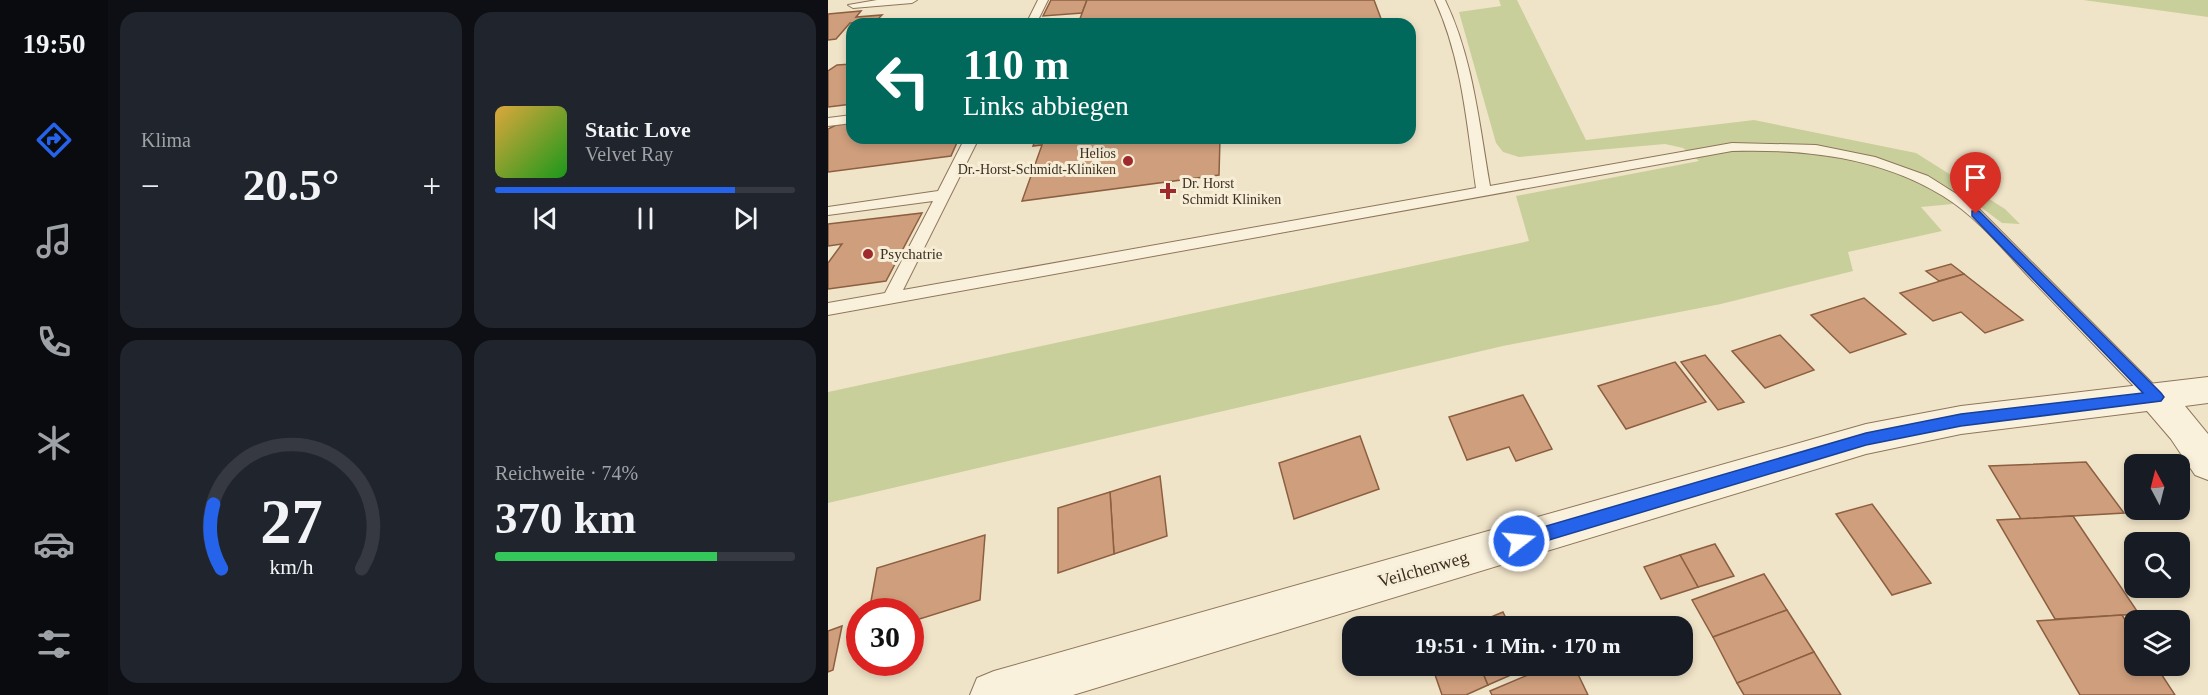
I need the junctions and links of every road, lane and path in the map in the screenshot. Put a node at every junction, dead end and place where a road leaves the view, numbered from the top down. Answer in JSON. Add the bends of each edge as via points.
{"nodes":[{"id":1,"x":912,"y":0,"type":"edge"},
{"id":2,"x":1043,"y":0,"type":"edge"},
{"id":3,"x":1440,"y":0,"type":"edge"},
{"id":4,"x":853,"y":5,"type":"dead end"},
{"id":5,"x":1034,"y":18,"type":"edge"},
{"id":6,"x":846,"y":120,"type":"edge"},
{"id":7,"x":828,"y":122,"type":"edge"},
{"id":8,"x":969,"y":144,"type":"edge"},
{"id":9,"x":1483,"y":189,"type":"junction"},
{"id":10,"x":944,"y":195,"type":"junction"},
{"id":11,"x":828,"y":211,"type":"edge"},
{"id":12,"x":891,"y":297,"type":"junction"},
{"id":13,"x":828,"y":309,"type":"edge"},
{"id":14,"x":2208,"y":390,"type":"edge"},
{"id":15,"x":2156,"y":397,"type":"junction"},
{"id":16,"x":2208,"y":464,"type":"edge"},
{"id":17,"x":994,"y":695,"type":"edge"}],
"edges":[{"from":1,"to":4,"type":"lane"},
{"from":2,"to":5,"type":"lane"},
{"from":3,"to":9,"type":"lane","via":[[1449,16],[1465,86]]},
{"from":6,"to":7,"type":"lane"},
{"from":8,"to":10,"type":"lane"},
{"from":9,"to":12,"type":"lane"},
{"from":9,"to":15,"type":"lane","via":[[1732,147],[1800,146],[1887,165],[1925,180],[1976,214]]},
{"from":10,"to":11,"type":"lane"},
{"from":10,"to":12,"type":"lane"},
{"from":12,"to":13,"type":"lane"},
{"from":14,"to":15,"type":"street","name":"Veilchenweg"},
{"from":15,"to":16,"type":"street"},
{"from":15,"to":17,"type":"street","name":"Veilchenweg","via":[[1961,420],[1866,439]]}]}
